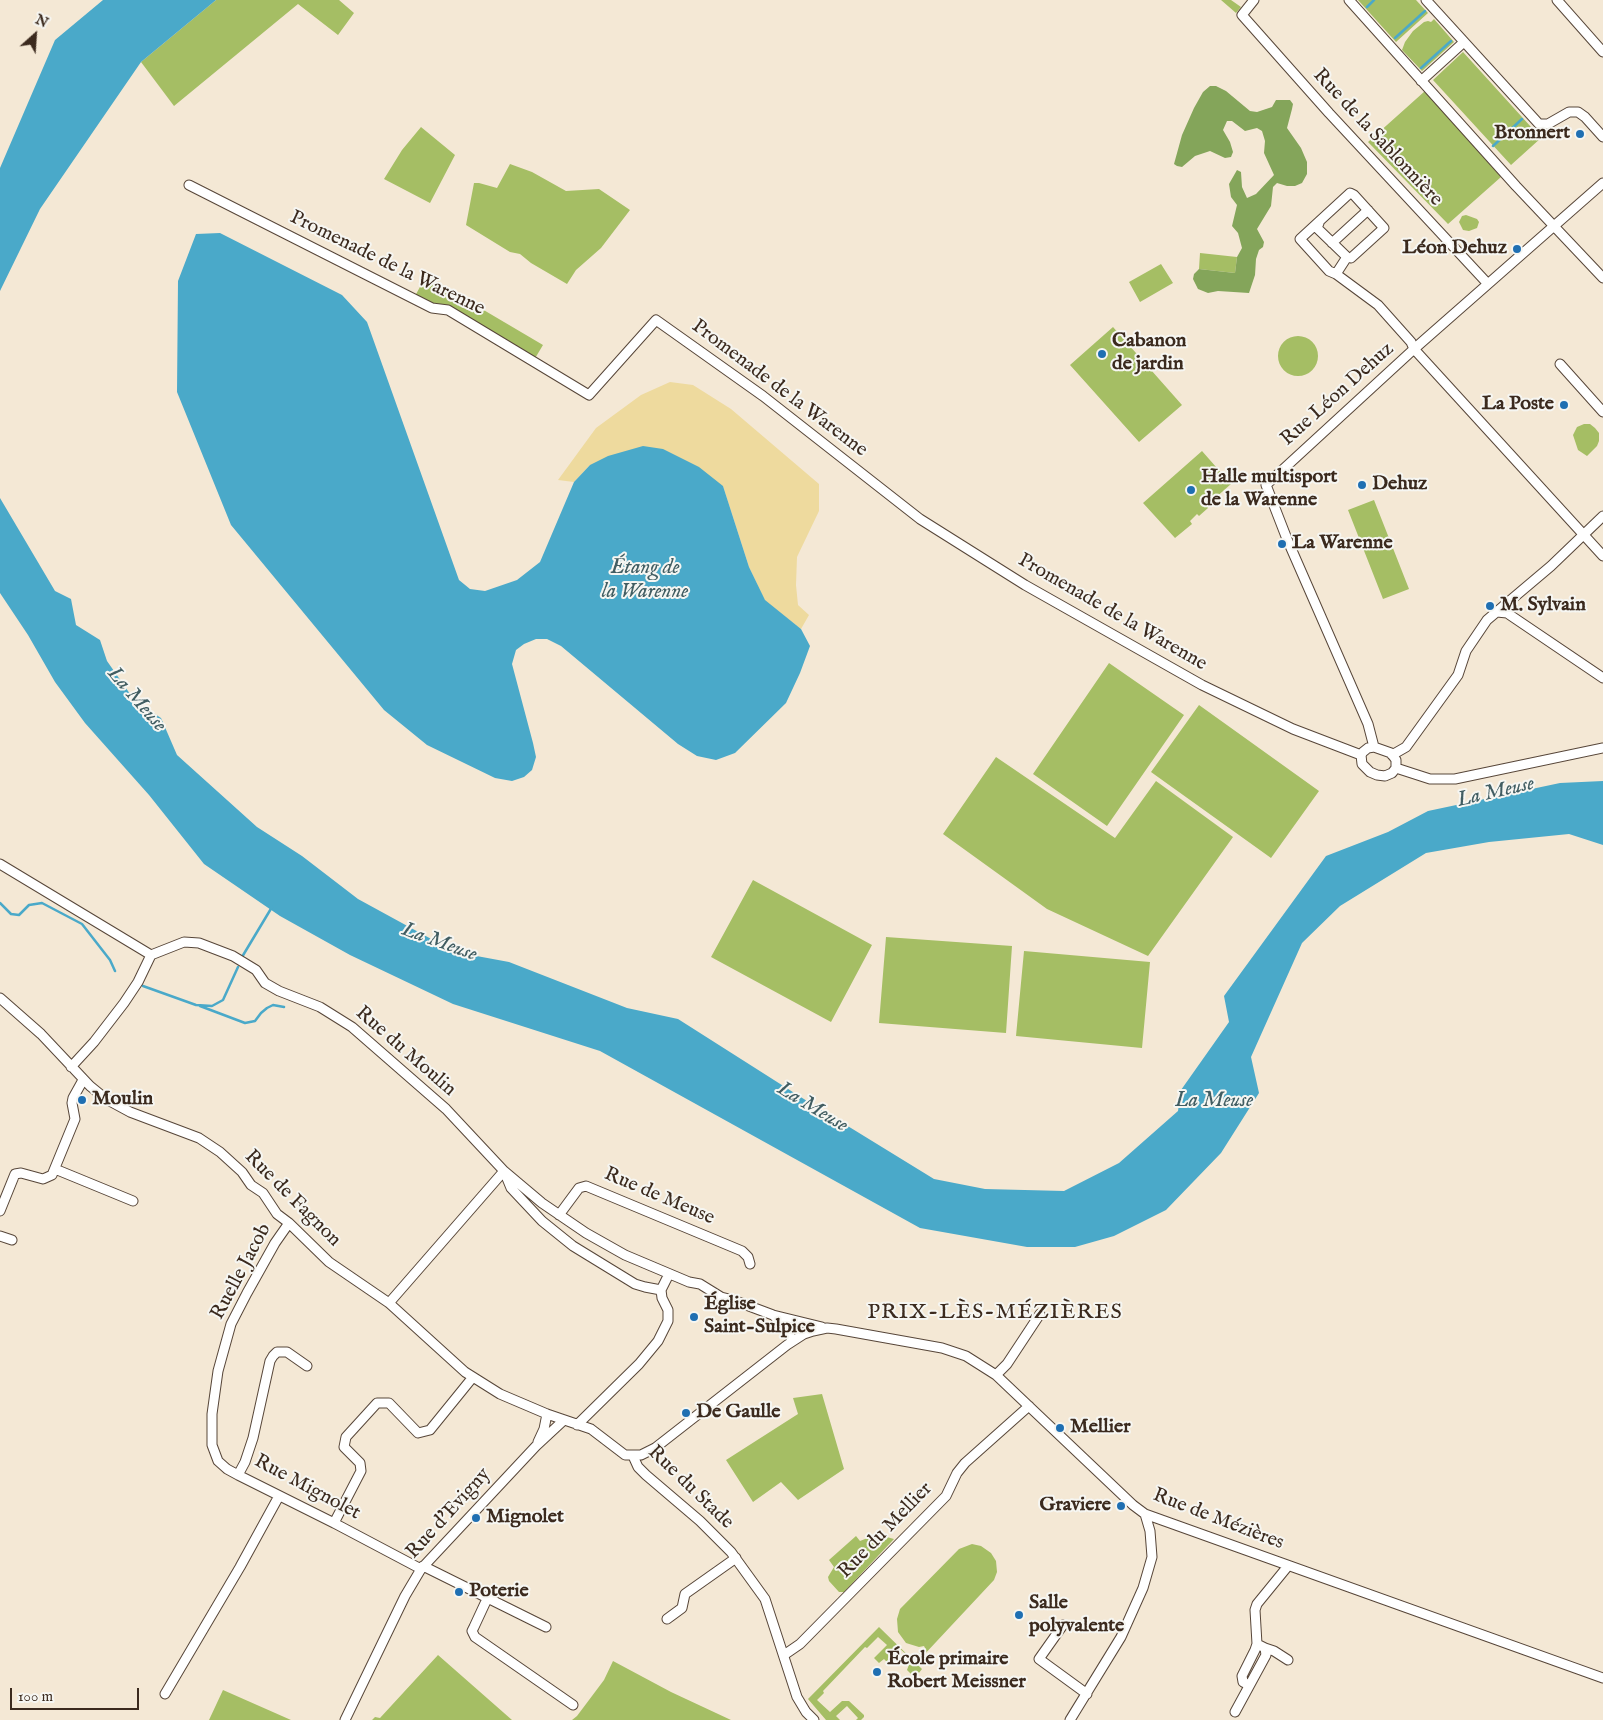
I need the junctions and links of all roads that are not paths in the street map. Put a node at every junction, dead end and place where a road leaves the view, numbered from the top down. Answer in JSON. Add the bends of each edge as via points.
{"nodes":[{"id":1,"x":1254,"y":0,"type":"edge"},
{"id":2,"x":1349,"y":0,"type":"edge"},
{"id":3,"x":1426,"y":0,"type":"edge"},
{"id":4,"x":1557,"y":0,"type":"edge"},
{"id":5,"x":1464,"y":42,"type":"junction"},
{"id":6,"x":1603,"y":52,"type":"edge"},
{"id":7,"x":1421,"y":81,"type":"junction"},
{"id":8,"x":1601,"y":131,"type":"edge"},
{"id":9,"x":1603,"y":183,"type":"edge"},
{"id":10,"x":189,"y":185,"type":"dead end"},
{"id":11,"x":1368,"y":210,"type":"junction"},
{"id":12,"x":1318,"y":223,"type":"junction"},
{"id":13,"x":1555,"y":226,"type":"junction"},
{"id":14,"x":1332,"y":243,"type":"junction"},
{"id":15,"x":1347,"y":258,"type":"junction"},
{"id":16,"x":1336,"y":274,"type":"junction"},
{"id":17,"x":1603,"y":278,"type":"edge"},
{"id":18,"x":1488,"y":284,"type":"junction"},
{"id":19,"x":1414,"y":350,"type":"junction"},
{"id":20,"x":1560,"y":364,"type":"dead end"},
{"id":21,"x":1603,"y":412,"type":"edge"},
{"id":22,"x":1603,"y":516,"type":"edge"},
{"id":23,"x":1583,"y":535,"type":"junction"},
{"id":24,"x":1603,"y":556,"type":"edge"},
{"id":25,"x":1497,"y":612,"type":"junction"},
{"id":26,"x":1603,"y":678,"type":"edge"},
{"id":27,"x":1374,"y":747,"type":"junction"},
{"id":28,"x":1603,"y":748,"type":"edge"},
{"id":29,"x":1361,"y":755,"type":"junction"},
{"id":30,"x":1392,"y":755,"type":"junction"},
{"id":31,"x":1396,"y":768,"type":"junction"},
{"id":32,"x":0,"y":864,"type":"edge"},
{"id":33,"x":151,"y":955,"type":"junction"},
{"id":34,"x":0,"y":998,"type":"edge"},
{"id":35,"x":71,"y":1067,"type":"junction"},
{"id":36,"x":83,"y":1080,"type":"junction"},
{"id":37,"x":55,"y":1169,"type":"junction"},
{"id":38,"x":504,"y":1171,"type":"junction"},
{"id":39,"x":133,"y":1201,"type":"dead end"},
{"id":40,"x":0,"y":1211,"type":"edge"},
{"id":41,"x":559,"y":1215,"type":"junction"},
{"id":42,"x":289,"y":1223,"type":"junction"},
{"id":43,"x":0,"y":1236,"type":"edge"},
{"id":44,"x":12,"y":1240,"type":"dead end"},
{"id":45,"x":750,"y":1264,"type":"dead end"},
{"id":46,"x":669,"y":1274,"type":"junction"},
{"id":47,"x":661,"y":1290,"type":"junction"},
{"id":48,"x":389,"y":1303,"type":"junction"},
{"id":49,"x":1040,"y":1314,"type":"dead end"},
{"id":50,"x":773,"y":1316,"type":"junction"},
{"id":51,"x":789,"y":1320,"type":"junction"},
{"id":52,"x":827,"y":1328,"type":"junction"},
{"id":53,"x":799,"y":1337,"type":"junction"},
{"id":54,"x":307,"y":1366,"type":"dead end"},
{"id":55,"x":996,"y":1375,"type":"junction"},
{"id":56,"x":472,"y":1377,"type":"junction"},
{"id":57,"x":1029,"y":1406,"type":"junction"},
{"id":58,"x":547,"y":1414,"type":"junction"},
{"id":59,"x":564,"y":1420,"type":"junction"},
{"id":60,"x":577,"y":1424,"type":"junction"},
{"id":61,"x":536,"y":1446,"type":"junction"},
{"id":62,"x":633,"y":1456,"type":"junction"},
{"id":63,"x":238,"y":1475,"type":"junction"},
{"id":64,"x":279,"y":1496,"type":"junction"},
{"id":65,"x":1145,"y":1514,"type":"junction"},
{"id":66,"x":334,"y":1523,"type":"junction"},
{"id":67,"x":736,"y":1558,"type":"junction"},
{"id":68,"x":1288,"y":1566,"type":"junction"},
{"id":69,"x":422,"y":1567,"type":"junction"},
{"id":70,"x":487,"y":1599,"type":"junction"},
{"id":71,"x":667,"y":1619,"type":"dead end"},
{"id":72,"x":1063,"y":1625,"type":"dead end"},
{"id":73,"x":546,"y":1627,"type":"dead end"},
{"id":74,"x":1261,"y":1646,"type":"junction"},
{"id":75,"x":784,"y":1655,"type":"junction"},
{"id":76,"x":1288,"y":1660,"type":"dead end"},
{"id":77,"x":1603,"y":1678,"type":"edge"},
{"id":78,"x":165,"y":1694,"type":"dead end"},
{"id":79,"x":1087,"y":1694,"type":"junction"},
{"id":80,"x":573,"y":1705,"type":"dead end"},
{"id":81,"x":1235,"y":1712,"type":"dead end"},
{"id":82,"x":345,"y":1720,"type":"edge"},
{"id":83,"x":814,"y":1720,"type":"edge"},
{"id":84,"x":1070,"y":1720,"type":"edge"}],
"edges":[{"from":1,"to":18,"type":"street","name":"Rue de la Sablonnière","via":[[1242,15]]},
{"from":2,"to":7,"type":"street"},
{"from":3,"to":5,"type":"street"},
{"from":4,"to":6,"type":"street"},
{"from":5,"to":7,"type":"street"},
{"from":5,"to":8,"type":"street","via":[[1539,124],[1548,124],[1578,112]]},
{"from":7,"to":13,"type":"street"},
{"from":9,"to":13,"type":"street","name":"Rue Léon Dehuz"},
{"from":10,"to":29,"type":"street","name":"Promenade de la Warenne","via":[[432,308],[448,310],[589,395],[656,320],[763,396],[920,519],[1025,585],[1202,685],[1293,729]]},
{"from":11,"to":12,"type":"street","via":[[1350,193]]},
{"from":11,"to":14,"type":"street"},
{"from":11,"to":15,"type":"street","via":[[1384,228],[1351,258]]},
{"from":12,"to":14,"type":"street","via":[[1318,228]]},
{"from":12,"to":16,"type":"street","via":[[1300,240],[1329,271]]},
{"from":13,"to":17,"type":"street"},
{"from":13,"to":18,"type":"street","name":"Rue Léon Dehuz"},
{"from":14,"to":15,"type":"street"},
{"from":15,"to":16,"type":"street"},
{"from":16,"to":19,"type":"street","via":[[1378,305],[1411,342]]},
{"from":18,"to":19,"type":"street","name":"Rue Léon Dehuz"},
{"from":19,"to":23,"type":"street"},
{"from":19,"to":27,"type":"street","name":"Rue Léon Dehuz","via":[[1266,485],[1368,724]]},
{"from":20,"to":21,"type":"street"},
{"from":22,"to":23,"type":"street"},
{"from":23,"to":24,"type":"street"},
{"from":23,"to":25,"type":"street"},
{"from":25,"to":26,"type":"street","via":[[1508,613]]},
{"from":25,"to":30,"type":"street","via":[[1487,620],[1466,651],[1458,675],[1422,727],[1406,747]]},
{"from":27,"to":29,"type":"street"},
{"from":27,"to":30,"type":"street"},
{"from":28,"to":31,"type":"street","via":[[1455,779],[1430,780]]},
{"from":29,"to":31,"type":"street","via":[[1362,764],[1377,775],[1386,776]]},
{"from":30,"to":31,"type":"street"},
{"from":32,"to":33,"type":"street"},
{"from":33,"to":35,"type":"street","via":[[124,1003]]},
{"from":33,"to":38,"type":"street","name":"Rue du Moulin","via":[[184,942],[199,943],[233,956],[256,970],[265,983],[279,992],[320,1007],[352,1027],[446,1110]]},
{"from":34,"to":35,"type":"street","name":"Rue de Fagnon"},
{"from":35,"to":36,"type":"street","name":"Rue de Fagnon"},
{"from":36,"to":37,"type":"street","via":[[72,1102],[75,1120]]},
{"from":36,"to":42,"type":"street","name":"Rue de Fagnon","via":[[122,1108],[210,1144],[242,1172],[251,1185],[263,1192],[277,1214]]},
{"from":37,"to":39,"type":"street"},
{"from":37,"to":40,"type":"street","via":[[52,1175],[43,1179],[15,1174]]},
{"from":38,"to":41,"type":"street","name":"Rue du Moulin"},
{"from":38,"to":47,"type":"street","name":"Rue du Moulin","via":[[511,1188],[542,1221],[573,1246],[635,1284]]},
{"from":38,"to":48,"type":"street"},
{"from":41,"to":45,"type":"street","name":"Rue de Meuse","via":[[579,1188],[586,1186],[742,1251]]},
{"from":41,"to":46,"type":"street","name":"Rue du Moulin","via":[[612,1248]]},
{"from":42,"to":48,"type":"street","name":"Rue de Fagnon","via":[[329,1262]]},
{"from":42,"to":63,"type":"street","name":"Ruelle Jacob","via":[[232,1324],[218,1371],[212,1414],[212,1445],[218,1461]]},
{"from":43,"to":44,"type":"street"},
{"from":46,"to":47,"type":"street"},
{"from":46,"to":50,"type":"street","name":"Rue du Moulin","via":[[700,1284],[721,1298]]},
{"from":47,"to":60,"type":"street","via":[[668,1310],[668,1321],[662,1334],[649,1354]]},
{"from":48,"to":56,"type":"street","name":"Rue de Fagnon"},
{"from":49,"to":55,"type":"street"},
{"from":50,"to":51,"type":"street","name":"Rue du Moulin"},
{"from":50,"to":53,"type":"street","name":"Rue du Moulin"},
{"from":51,"to":52,"type":"street","name":"Rue du Moulin"},
{"from":51,"to":53,"type":"street"},
{"from":52,"to":53,"type":"street","name":"Rue de Mézières"},
{"from":52,"to":55,"type":"street","name":"Rue de Mézières","via":[[950,1350]]},
{"from":53,"to":62,"type":"street","via":[[655,1448]]},
{"from":54,"to":63,"type":"street","name":"Rue Mignolet","via":[[287,1352],[277,1352],[273,1356],[253,1438]]},
{"from":55,"to":57,"type":"street","name":"Rue de Mézières"},
{"from":56,"to":58,"type":"street","name":"Rue de Fagnon","via":[[500,1394]]},
{"from":56,"to":66,"type":"street","via":[[430,1430],[418,1433],[389,1403],[377,1403],[346,1437],[344,1447],[360,1463],[361,1471]]},
{"from":57,"to":65,"type":"street","name":"Rue de Mézières"},
{"from":57,"to":75,"type":"street","name":"Rue du Mellier","via":[[965,1462],[946,1496],[800,1644]]},
{"from":58,"to":59,"type":"street","name":"Rue de Fagnon"},
{"from":58,"to":61,"type":"street","name":"Rue d'Evigny"},
{"from":59,"to":60,"type":"street","name":"Rue du Stade"},
{"from":59,"to":61,"type":"street","name":"Rue d'Evigny"},
{"from":60,"to":62,"type":"street","name":"Rue du Stade","via":[[596,1432],[621,1453]]},
{"from":61,"to":69,"type":"street","name":"Rue d'Evigny"},
{"from":62,"to":67,"type":"street","name":"Rue du Stade","via":[[646,1475],[712,1532]]},
{"from":63,"to":64,"type":"street","name":"Rue Mignolet"},
{"from":64,"to":66,"type":"street","name":"Rue Mignolet"},
{"from":64,"to":78,"type":"street"},
{"from":65,"to":68,"type":"street","name":"Rue de Mézières"},
{"from":65,"to":79,"type":"street","via":[[1152,1557],[1143,1588],[1121,1637]]},
{"from":66,"to":69,"type":"street","name":"Rue Mignolet"},
{"from":67,"to":71,"type":"street","name":"Rue du Stade","via":[[686,1594],[682,1608]]},
{"from":67,"to":75,"type":"street","name":"Rue du Stade","via":[[765,1599]]},
{"from":68,"to":74,"type":"street","via":[[1257,1604],[1255,1610]]},
{"from":68,"to":77,"type":"street","name":"Rue de Mézières"},
{"from":69,"to":70,"type":"street","name":"Rue Mignolet"},
{"from":69,"to":82,"type":"street","name":"Rue d'Evigny"},
{"from":70,"to":73,"type":"street","name":"Rue Mignolet"},
{"from":70,"to":80,"type":"street","via":[[472,1632],[475,1637]]},
{"from":72,"to":79,"type":"street","via":[[1039,1659]]},
{"from":74,"to":76,"type":"street"},
{"from":74,"to":81,"type":"street","via":[[1266,1655]]},
{"from":75,"to":83,"type":"street","name":"Rue du Stade","via":[[798,1696]]},
{"from":79,"to":84,"type":"street"}]}
